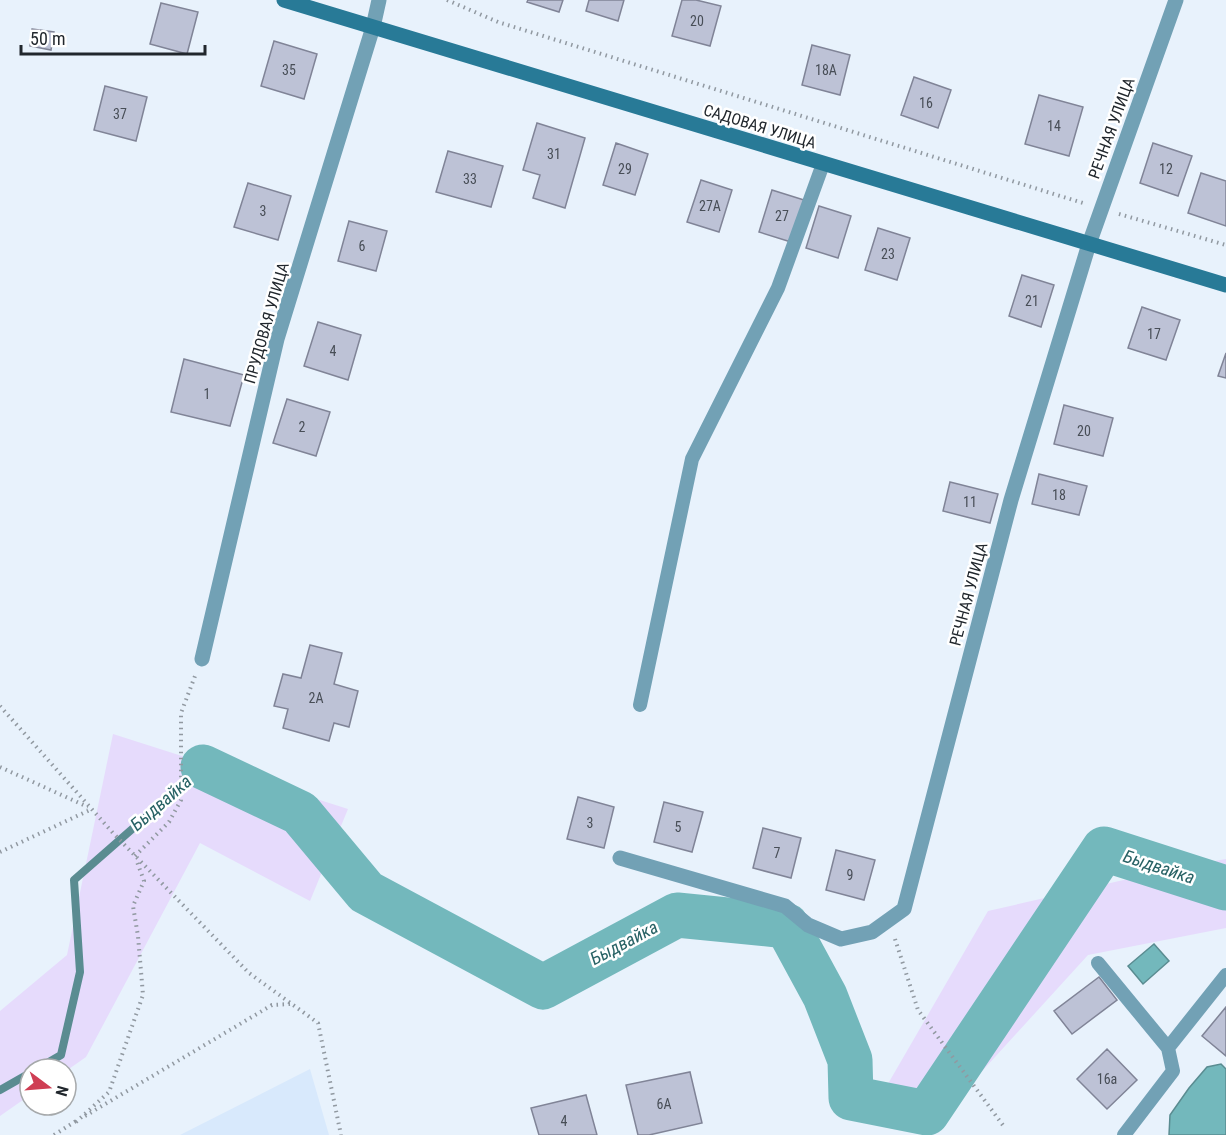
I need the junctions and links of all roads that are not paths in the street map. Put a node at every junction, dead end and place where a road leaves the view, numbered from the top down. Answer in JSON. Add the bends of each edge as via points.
{"nodes":[{"id":1,"x":284,"y":0,"type":"edge"},
{"id":2,"x":380,"y":0,"type":"edge"},
{"id":3,"x":1176,"y":0,"type":"edge"},
{"id":4,"x":373,"y":27,"type":"junction"},
{"id":5,"x":823,"y":164,"type":"junction"},
{"id":6,"x":1089,"y":244,"type":"junction"},
{"id":7,"x":1226,"y":285,"type":"edge"},
{"id":8,"x":202,"y":659,"type":"road end"},
{"id":9,"x":640,"y":705,"type":"dead end"},
{"id":10,"x":621,"y":858,"type":"dead end"},
{"id":11,"x":1098,"y":963,"type":"dead end"},
{"id":12,"x":1226,"y":975,"type":"edge"},
{"id":13,"x":1168,"y":1048,"type":"junction"},
{"id":14,"x":1124,"y":1135,"type":"edge"}],
"edges":[{"from":1,"to":4,"type":"street","name":"САДОВАЯ УЛИЦА"},
{"from":2,"to":4,"type":"street","name":"ПРУДОВАЯ УЛИЦА"},
{"from":3,"to":6,"type":"street","name":"РЕЧНАЯ УЛИЦА"},
{"from":4,"to":5,"type":"street","name":"САДОВАЯ УЛИЦА"},
{"from":4,"to":8,"type":"street","name":"ПРУДОВАЯ УЛИЦА","via":[[278,339]]},
{"from":5,"to":6,"type":"street","name":"САДОВАЯ УЛИЦА"},
{"from":5,"to":9,"type":"lane","via":[[778,288],[692,459]]},
{"from":6,"to":7,"type":"street","name":"САДОВАЯ УЛИЦА"},
{"from":6,"to":10,"type":"street","name":"РЕЧНАЯ УЛИЦА","via":[[1011,500],[904,909],[872,932],[841,939],[808,925],[785,906]]},
{"from":11,"to":13,"type":"lane"},
{"from":12,"to":13,"type":"lane"},
{"from":13,"to":14,"type":"lane","via":[[1173,1071]]}]}
